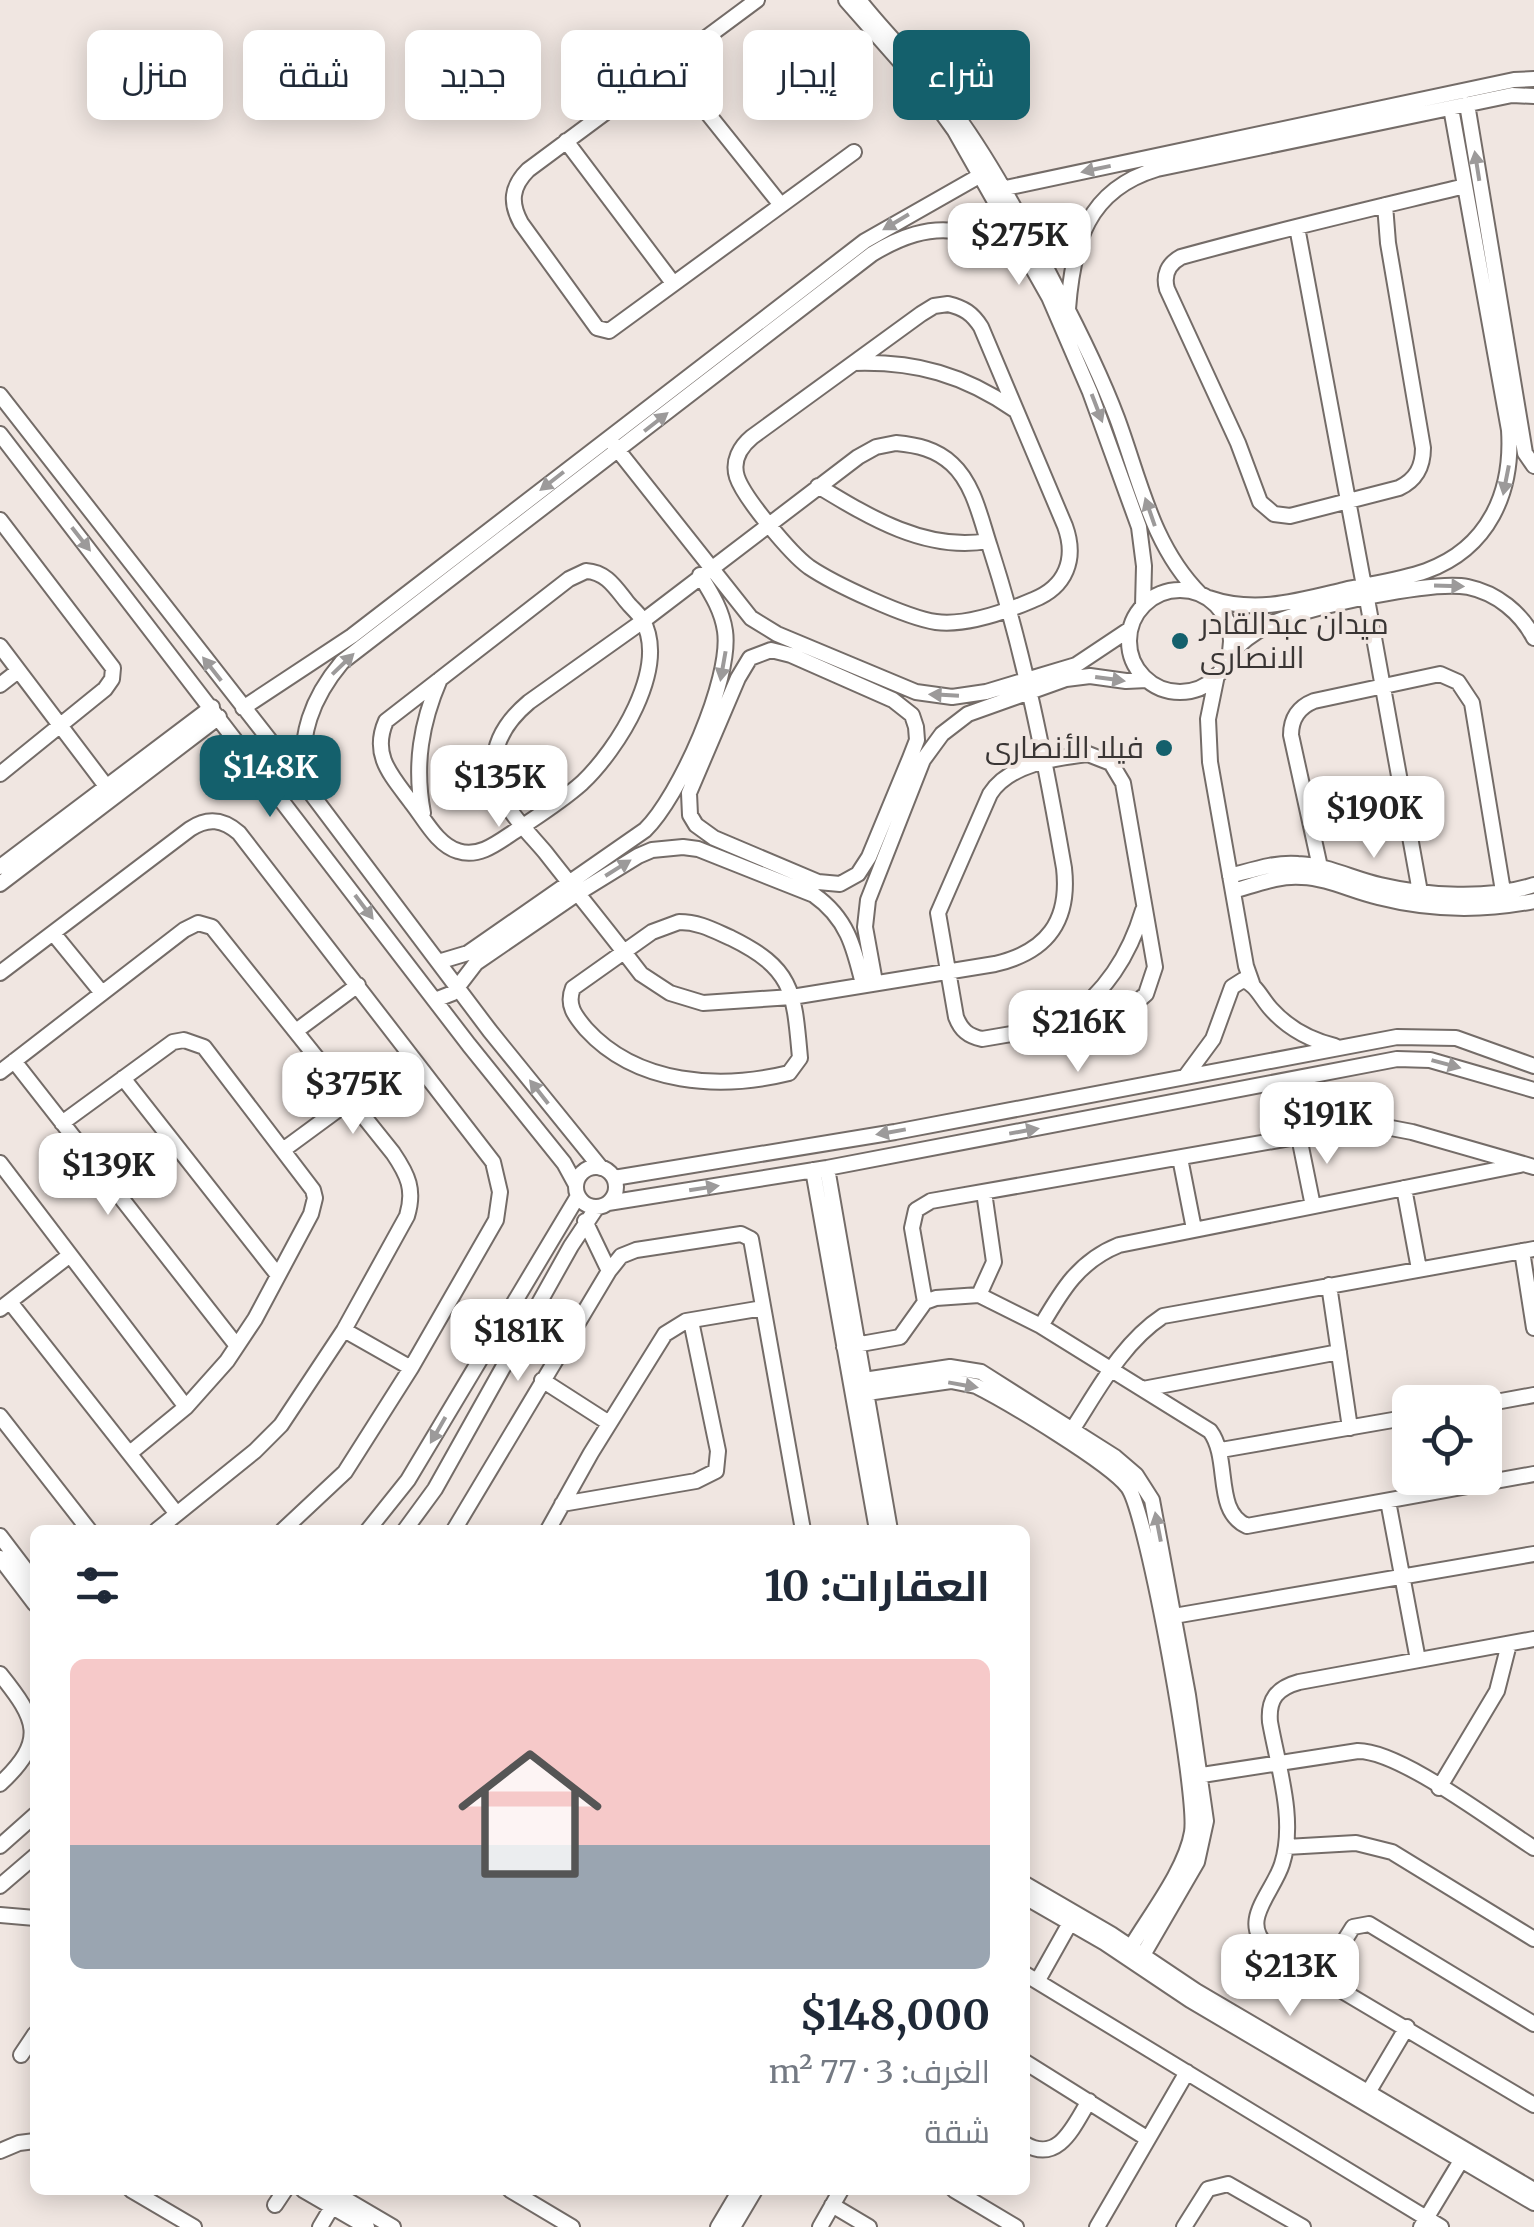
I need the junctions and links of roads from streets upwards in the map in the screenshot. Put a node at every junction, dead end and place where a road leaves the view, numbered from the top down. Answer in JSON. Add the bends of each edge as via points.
{"nodes":[{"id":1,"x":756,"y":0,"type":"edge"},
{"id":2,"x":846,"y":0,"type":"edge"},
{"id":3,"x":859,"y":0,"type":"edge"},
{"id":4,"x":716,"y":30,"type":"edge"},
{"id":5,"x":1534,"y":79,"type":"edge"},
{"id":6,"x":1534,"y":96,"type":"edge"},
{"id":7,"x":1467,"y":104,"type":"junction"},
{"id":8,"x":1451,"y":108,"type":"junction"},
{"id":9,"x":594,"y":120,"type":"edge"},
{"id":10,"x":713,"y":120,"type":"edge"},
{"id":11,"x":566,"y":141,"type":"junction"},
{"id":12,"x":854,"y":152,"type":"dead end"},
{"id":13,"x":981,"y":175,"type":"junction"},
{"id":14,"x":1465,"y":186,"type":"junction"},
{"id":15,"x":1002,"y":189,"type":"junction"},
{"id":16,"x":781,"y":205,"type":"junction"},
{"id":17,"x":1385,"y":205,"type":"junction"},
{"id":18,"x":1297,"y":227,"type":"junction"},
{"id":19,"x":1030,"y":264,"type":"junction"},
{"id":20,"x":674,"y":283,"type":"junction"},
{"id":21,"x":1068,"y":310,"type":"junction"},
{"id":22,"x":853,"y":364,"type":"junction"},
{"id":23,"x":0,"y":395,"type":"edge"},
{"id":24,"x":1015,"y":410,"type":"junction"},
{"id":25,"x":0,"y":434,"type":"edge"},
{"id":26,"x":608,"y":438,"type":"junction"},
{"id":27,"x":618,"y":451,"type":"junction"},
{"id":28,"x":48,"y":458,"type":"junction"},
{"id":29,"x":1534,"y":466,"type":"edge"},
{"id":30,"x":28,"y":470,"type":"junction"},
{"id":31,"x":72,"y":486,"type":"junction"},
{"id":32,"x":818,"y":486,"type":"junction"},
{"id":33,"x":51,"y":500,"type":"junction"},
{"id":34,"x":1347,"y":502,"type":"junction"},
{"id":35,"x":0,"y":520,"type":"edge"},
{"id":36,"x":769,"y":523,"type":"junction"},
{"id":37,"x":988,"y":542,"type":"junction"},
{"id":38,"x":704,"y":571,"type":"junction"},
{"id":39,"x":1366,"y":592,"type":"junction"},
{"id":40,"x":1204,"y":596,"type":"junction"},
{"id":41,"x":1143,"y":606,"type":"junction"},
{"id":42,"x":1010,"y":610,"type":"junction"},
{"id":43,"x":643,"y":620,"type":"junction"},
{"id":44,"x":1130,"y":628,"type":"junction"},
{"id":45,"x":777,"y":634,"type":"junction"},
{"id":46,"x":1534,"y":638,"type":"edge"},
{"id":47,"x":0,"y":646,"type":"edge"},
{"id":48,"x":771,"y":650,"type":"junction"},
{"id":49,"x":1228,"y":656,"type":"junction"},
{"id":50,"x":18,"y":671,"type":"junction"},
{"id":51,"x":1217,"y":676,"type":"junction"},
{"id":52,"x":440,"y":678,"type":"junction"},
{"id":53,"x":1148,"y":680,"type":"junction"},
{"id":54,"x":1030,"y":684,"type":"junction"},
{"id":55,"x":0,"y":685,"type":"edge"},
{"id":56,"x":1383,"y":686,"type":"junction"},
{"id":57,"x":243,"y":708,"type":"junction"},
{"id":58,"x":215,"y":712,"type":"junction"},
{"id":59,"x":60,"y":726,"type":"junction"},
{"id":60,"x":916,"y":740,"type":"junction"},
{"id":61,"x":174,"y":743,"type":"junction"},
{"id":62,"x":932,"y":746,"type":"junction"},
{"id":63,"x":1046,"y":763,"type":"junction"},
{"id":64,"x":0,"y":774,"type":"edge"},
{"id":65,"x":304,"y":784,"type":"junction"},
{"id":66,"x":106,"y":786,"type":"junction"},
{"id":67,"x":324,"y":814,"type":"junction"},
{"id":68,"x":424,"y":818,"type":"junction"},
{"id":69,"x":523,"y":826,"type":"junction"},
{"id":70,"x":304,"y":829,"type":"junction"},
{"id":71,"x":704,"y":833,"type":"junction"},
{"id":72,"x":347,"y":843,"type":"junction"},
{"id":73,"x":698,"y":849,"type":"junction"},
{"id":74,"x":869,"y":857,"type":"junction"},
{"id":75,"x":326,"y":858,"type":"junction"},
{"id":76,"x":884,"y":865,"type":"junction"},
{"id":77,"x":0,"y":867,"type":"edge"},
{"id":78,"x":1320,"y":867,"type":"junction"},
{"id":79,"x":1232,"y":883,"type":"junction"},
{"id":80,"x":0,"y":884,"type":"edge"},
{"id":81,"x":1534,"y":885,"type":"edge"},
{"id":82,"x":573,"y":888,"type":"junction"},
{"id":83,"x":816,"y":888,"type":"junction"},
{"id":84,"x":1504,"y":891,"type":"junction"},
{"id":85,"x":1420,"y":892,"type":"junction"},
{"id":86,"x":1534,"y":901,"type":"edge"},
{"id":87,"x":1144,"y":908,"type":"junction"},
{"id":88,"x":53,"y":933,"type":"junction"},
{"id":89,"x":624,"y":951,"type":"junction"},
{"id":90,"x":438,"y":962,"type":"junction"},
{"id":91,"x":946,"y":970,"type":"junction"},
{"id":92,"x":0,"y":973,"type":"edge"},
{"id":93,"x":869,"y":983,"type":"junction"},
{"id":94,"x":1252,"y":983,"type":"junction"},
{"id":95,"x":358,"y":985,"type":"junction"},
{"id":96,"x":458,"y":988,"type":"junction"},
{"id":97,"x":102,"y":993,"type":"junction"},
{"id":98,"x":792,"y":998,"type":"junction"},
{"id":99,"x":435,"y":1000,"type":"junction"},
{"id":100,"x":1061,"y":1024,"type":"junction"},
{"id":101,"x":296,"y":1031,"type":"junction"},
{"id":102,"x":490,"y":1031,"type":"junction"},
{"id":103,"x":469,"y":1045,"type":"junction"},
{"id":104,"x":1340,"y":1048,"type":"junction"},
{"id":105,"x":14,"y":1061,"type":"junction"},
{"id":106,"x":1534,"y":1066,"type":"edge"},
{"id":107,"x":0,"y":1072,"type":"edge"},
{"id":108,"x":1184,"y":1077,"type":"junction"},
{"id":109,"x":123,"y":1078,"type":"junction"},
{"id":110,"x":1534,"y":1090,"type":"edge"},
{"id":111,"x":352,"y":1100,"type":"junction"},
{"id":112,"x":956,"y":1120,"type":"junction"},
{"id":113,"x":62,"y":1123,"type":"junction"},
{"id":114,"x":922,"y":1127,"type":"junction"},
{"id":115,"x":1299,"y":1136,"type":"junction"},
{"id":116,"x":960,"y":1142,"type":"junction"},
{"id":117,"x":921,"y":1149,"type":"junction"},
{"id":118,"x":283,"y":1150,"type":"junction"},
{"id":119,"x":1180,"y":1158,"type":"junction"},
{"id":120,"x":0,"y":1163,"type":"edge"},
{"id":121,"x":1530,"y":1165,"type":"edge"},
{"id":122,"x":600,"y":1168,"type":"junction"},
{"id":123,"x":820,"y":1169,"type":"junction"},
{"id":124,"x":614,"y":1178,"type":"junction"},
{"id":125,"x":1404,"y":1188,"type":"junction"},
{"id":126,"x":577,"y":1191,"type":"junction"},
{"id":127,"x":984,"y":1192,"type":"junction"},
{"id":128,"x":602,"y":1205,"type":"junction"},
{"id":129,"x":1313,"y":1206,"type":"junction"},
{"id":130,"x":585,"y":1222,"type":"junction"},
{"id":131,"x":1194,"y":1229,"type":"junction"},
{"id":132,"x":1528,"y":1250,"type":"edge"},
{"id":133,"x":70,"y":1255,"type":"junction"},
{"id":134,"x":1419,"y":1269,"type":"junction"},
{"id":135,"x":609,"y":1270,"type":"junction"},
{"id":136,"x":277,"y":1274,"type":"junction"},
{"id":137,"x":1329,"y":1284,"type":"junction"},
{"id":138,"x":979,"y":1295,"type":"junction"},
{"id":139,"x":925,"y":1302,"type":"junction"},
{"id":140,"x":5,"y":1306,"type":"edge"},
{"id":141,"x":763,"y":1308,"type":"junction"},
{"id":142,"x":691,"y":1320,"type":"junction"},
{"id":143,"x":1041,"y":1326,"type":"junction"},
{"id":144,"x":1534,"y":1327,"type":"edge"},
{"id":145,"x":344,"y":1330,"type":"junction"},
{"id":146,"x":238,"y":1346,"type":"junction"},
{"id":147,"x":851,"y":1346,"type":"junction"},
{"id":148,"x":1339,"y":1352,"type":"junction"},
{"id":149,"x":411,"y":1368,"type":"junction"},
{"id":150,"x":1111,"y":1369,"type":"junction"},
{"id":151,"x":542,"y":1380,"type":"junction"},
{"id":152,"x":865,"y":1386,"type":"junction"},
{"id":153,"x":1143,"y":1389,"type":"junction"},
{"id":154,"x":1534,"y":1395,"type":"edge"},
{"id":155,"x":1502,"y":1401,"type":"edge"},
{"id":156,"x":186,"y":1406,"type":"junction"},
{"id":157,"x":0,"y":1416,"type":"edge"},
{"id":158,"x":1392,"y":1420,"type":"edge"},
{"id":159,"x":609,"y":1424,"type":"junction"},
{"id":160,"x":1350,"y":1428,"type":"junction"},
{"id":161,"x":1072,"y":1430,"type":"junction"},
{"id":162,"x":1221,"y":1450,"type":"junction"},
{"id":163,"x":130,"y":1454,"type":"junction"},
{"id":164,"x":1121,"y":1470,"type":"junction"},
{"id":165,"x":1534,"y":1474,"type":"edge"},
{"id":166,"x":1502,"y":1478,"type":"edge"},
{"id":167,"x":1414,"y":1495,"type":"edge"},
{"id":168,"x":1388,"y":1501,"type":"junction"},
{"id":169,"x":562,"y":1504,"type":"junction"},
{"id":170,"x":177,"y":1514,"type":"junction"},
{"id":171,"x":85,"y":1525,"type":"edge"},
{"id":172,"x":163,"y":1525,"type":"edge"},
{"id":173,"x":288,"y":1525,"type":"edge"},
{"id":174,"x":372,"y":1525,"type":"edge"},
{"id":175,"x":409,"y":1525,"type":"edge"},
{"id":176,"x":457,"y":1525,"type":"edge"},
{"id":177,"x":551,"y":1525,"type":"edge"},
{"id":178,"x":802,"y":1525,"type":"edge"},
{"id":179,"x":876,"y":1525,"type":"edge"},
{"id":180,"x":889,"y":1525,"type":"edge"},
{"id":181,"x":2,"y":1547,"type":"edge"},
{"id":182,"x":1534,"y":1558,"type":"edge"},
{"id":183,"x":30,"y":1577,"type":"edge"},
{"id":184,"x":1403,"y":1580,"type":"junction"},
{"id":185,"x":30,"y":1595,"type":"edge"},
{"id":186,"x":1175,"y":1619,"type":"junction"},
{"id":187,"x":1534,"y":1639,"type":"edge"},
{"id":188,"x":1509,"y":1644,"type":"junction"},
{"id":189,"x":1418,"y":1660,"type":"junction"},
{"id":190,"x":0,"y":1674,"type":"edge"},
{"id":191,"x":1182,"y":1696,"type":"junction"},
{"id":192,"x":30,"y":1722,"type":"edge"},
{"id":193,"x":30,"y":1745,"type":"edge"},
{"id":194,"x":1277,"y":1764,"type":"junction"},
{"id":195,"x":1202,"y":1775,"type":"junction"},
{"id":196,"x":0,"y":1784,"type":"edge"},
{"id":197,"x":1439,"y":1788,"type":"junction"},
{"id":198,"x":30,"y":1819,"type":"edge"},
{"id":199,"x":0,"y":1846,"type":"edge"},
{"id":200,"x":1286,"y":1847,"type":"junction"},
{"id":201,"x":1534,"y":1848,"type":"edge"},
{"id":202,"x":30,"y":1860,"type":"edge"},
{"id":203,"x":0,"y":1886,"type":"edge"},
{"id":204,"x":1030,"y":1887,"type":"edge"},
{"id":205,"x":1030,"y":1900,"type":"edge"},
{"id":206,"x":0,"y":1915,"type":"edge"},
{"id":207,"x":30,"y":1918,"type":"edge"},
{"id":208,"x":1070,"y":1923,"type":"junction"},
{"id":209,"x":1108,"y":1938,"type":"junction"},
{"id":210,"x":1534,"y":1940,"type":"edge"},
{"id":211,"x":1137,"y":1951,"type":"junction"},
{"id":212,"x":1031,"y":1977,"type":"edge"},
{"id":213,"x":1322,"y":1978,"type":"junction"},
{"id":214,"x":1534,"y":2024,"type":"edge"},
{"id":215,"x":1407,"y":2028,"type":"junction"},
{"id":216,"x":30,"y":2042,"type":"edge"},
{"id":217,"x":21,"y":2055,"type":"dead end"},
{"id":218,"x":1030,"y":2065,"type":"edge"},
{"id":219,"x":1187,"y":2072,"type":"junction"},
{"id":220,"x":1370,"y":2091,"type":"junction"},
{"id":221,"x":1089,"y":2101,"type":"junction"},
{"id":222,"x":1534,"y":2105,"type":"edge"},
{"id":223,"x":1407,"y":2119,"type":"junction"},
{"id":224,"x":30,"y":2139,"type":"edge"},
{"id":225,"x":1148,"y":2139,"type":"junction"},
{"id":226,"x":1030,"y":2146,"type":"edge"},
{"id":227,"x":0,"y":2151,"type":"edge"},
{"id":228,"x":1462,"y":2159,"type":"junction"},
{"id":229,"x":1534,"y":2190,"type":"edge"},
{"id":230,"x":140,"y":2195,"type":"edge"},
{"id":231,"x":281,"y":2195,"type":"edge"},
{"id":232,"x":518,"y":2195,"type":"edge"},
{"id":233,"x":751,"y":2195,"type":"edge"},
{"id":234,"x":838,"y":2195,"type":"edge"},
{"id":235,"x":962,"y":2195,"type":"edge"},
{"id":236,"x":334,"y":2197,"type":"edge"},
{"id":237,"x":1534,"y":2202,"type":"edge"},
{"id":238,"x":275,"y":2205,"type":"dead end"},
{"id":239,"x":832,"y":2205,"type":"junction"},
{"id":240,"x":735,"y":2216,"type":"edge"},
{"id":241,"x":1424,"y":2222,"type":"edge"},
{"id":242,"x":387,"y":2226,"type":"edge"},
{"id":243,"x":194,"y":2227,"type":"edge"},
{"id":244,"x":320,"y":2227,"type":"edge"},
{"id":245,"x":367,"y":2227,"type":"edge"},
{"id":246,"x":572,"y":2227,"type":"edge"},
{"id":247,"x":718,"y":2227,"type":"edge"},
{"id":248,"x":820,"y":2227,"type":"edge"},
{"id":249,"x":869,"y":2227,"type":"edge"},
{"id":250,"x":1016,"y":2227,"type":"edge"},
{"id":251,"x":1097,"y":2227,"type":"edge"},
{"id":252,"x":1184,"y":2227,"type":"edge"},
{"id":253,"x":1303,"y":2227,"type":"edge"},
{"id":254,"x":1441,"y":2227,"type":"edge"}],
"edges":[{"from":1,"to":4,"type":"street"},
{"from":2,"to":13,"type":"street","via":[[942,111]]},
{"from":3,"to":15,"type":"street","via":[[949,105]]},
{"from":5,"to":15,"type":"street","one_way":true},
{"from":6,"to":7,"type":"street"},
{"from":7,"to":8,"type":"street"},
{"from":29,"to":7,"type":"street","one_way":true,"via":[[1525,452]]},
{"from":8,"to":14,"type":"street"},
{"from":8,"to":21,"type":"street","via":[[1131,178],[1086,226],[1072,266]]},
{"from":9,"to":11,"type":"street"},
{"from":10,"to":16,"type":"street"},
{"from":11,"to":20,"type":"street"},
{"from":11,"to":20,"type":"street","via":[[519,179],[513,200],[521,223],[596,328],[609,331]]},
{"from":12,"to":16,"type":"street"},
{"from":13,"to":19,"type":"street"},
{"from":13,"to":26,"type":"street","one_way":true,"via":[[865,241]]},
{"from":14,"to":17,"type":"street"},
{"from":14,"to":39,"type":"street","one_way":true,"via":[[1507,416],[1507,487],[1488,524],[1460,552]]},
{"from":15,"to":21,"type":"street"},
{"from":16,"to":20,"type":"street"},
{"from":17,"to":18,"type":"street"},
{"from":17,"to":34,"type":"street","via":[[1423,460],[1405,485]]},
{"from":18,"to":34,"type":"street"},
{"from":18,"to":34,"type":"street","via":[[1181,257],[1165,283],[1264,507],[1290,516]]},
{"from":27,"to":19,"type":"street","one_way":true,"via":[[892,242],[914,233],[961,230]]},
{"from":19,"to":41,"type":"street","one_way":true,"via":[[1090,392],[1139,527]]},
{"from":40,"to":21,"type":"street","one_way":true,"via":[[1160,542],[1106,389]]},
{"from":22,"to":24,"type":"street","via":[[922,366],[971,383]]},
{"from":22,"to":24,"type":"street","via":[[934,306],[962,307],[981,327]]},
{"from":22,"to":36,"type":"street","via":[[738,454],[737,477]]},
{"from":23,"to":28,"type":"street"},
{"from":24,"to":42,"type":"street","via":[[1071,556],[1047,595]]},
{"from":25,"to":30,"type":"street"},
{"from":26,"to":27,"type":"street"},
{"from":26,"to":57,"type":"street","one_way":true,"via":[[352,636]]},
{"from":27,"to":38,"type":"street"},
{"from":65,"to":27,"type":"street","one_way":true,"via":[[304,731],[318,694],[342,662]]},
{"from":28,"to":30,"type":"street"},
{"from":28,"to":31,"type":"street"},
{"from":30,"to":33,"type":"street"},
{"from":31,"to":33,"type":"street"},
{"from":57,"to":31,"type":"street","one_way":true},
{"from":32,"to":36,"type":"street"},
{"from":32,"to":37,"type":"street","via":[[931,541]]},
{"from":32,"to":37,"type":"street","via":[[876,448],[916,445],[936,452],[965,480]]},
{"from":33,"to":58,"type":"street","one_way":true},
{"from":34,"to":39,"type":"street"},
{"from":35,"to":59,"type":"street","via":[[113,668],[105,688]]},
{"from":36,"to":38,"type":"street"},
{"from":36,"to":42,"type":"street","via":[[812,569],[924,620],[956,622]]},
{"from":37,"to":42,"type":"street"},
{"from":38,"to":43,"type":"street"},
{"from":38,"to":45,"type":"street"},
{"from":38,"to":82,"type":"street","one_way":true,"via":[[726,645],[703,726],[655,820]]},
{"from":39,"to":40,"type":"street","via":[[1256,607]]},
{"from":39,"to":46,"type":"street","one_way":true,"via":[[1466,587],[1502,601]]},
{"from":39,"to":49,"type":"street","via":[[1280,620]]},
{"from":39,"to":56,"type":"street"},
{"from":40,"to":41,"type":"street","via":[[1176,590]]},
{"from":40,"to":49,"type":"street","via":[[1228,624]]},
{"from":41,"to":44,"type":"street"},
{"from":42,"to":54,"type":"street"},
{"from":43,"to":52,"type":"street","via":[[603,576],[586,572]]},
{"from":43,"to":69,"type":"street","via":[[648,660],[629,721],[585,780]]},
{"from":43,"to":69,"type":"street","via":[[529,702],[503,730],[494,766],[497,785]]},
{"from":44,"to":53,"type":"street","via":[[1132,657]]},
{"from":44,"to":54,"type":"street","via":[[1089,658]]},
{"from":45,"to":48,"type":"street"},
{"from":54,"to":45,"type":"street","one_way":true,"via":[[934,697]]},
{"from":47,"to":50,"type":"street"},
{"from":48,"to":60,"type":"street","via":[[904,706]]},
{"from":48,"to":71,"type":"street","via":[[744,667],[689,793],[690,815]]},
{"from":49,"to":51,"type":"street"},
{"from":50,"to":55,"type":"street"},
{"from":50,"to":59,"type":"street"},
{"from":51,"to":53,"type":"street","via":[[1179,692]]},
{"from":51,"to":79,"type":"street","via":[[1208,734]]},
{"from":52,"to":68,"type":"street","via":[[421,732]]},
{"from":52,"to":68,"type":"street","via":[[397,710],[380,736],[384,766]]},
{"from":54,"to":53,"type":"street","one_way":true,"via":[[1078,677]]},
{"from":54,"to":62,"type":"street","via":[[968,714]]},
{"from":54,"to":63,"type":"street"},
{"from":56,"to":78,"type":"street","via":[[1314,701],[1292,722]]},
{"from":56,"to":84,"type":"street","via":[[1440,674],[1467,691]]},
{"from":56,"to":85,"type":"street"},
{"from":57,"to":65,"type":"street"},
{"from":58,"to":61,"type":"street"},
{"from":58,"to":70,"type":"street"},
{"from":59,"to":64,"type":"street"},
{"from":59,"to":66,"type":"street"},
{"from":60,"to":62,"type":"street"},
{"from":60,"to":74,"type":"street"},
{"from":61,"to":66,"type":"street"},
{"from":61,"to":80,"type":"street"},
{"from":62,"to":76,"type":"street"},
{"from":63,"to":87,"type":"street","via":[[1088,754],[1118,772]]},
{"from":63,"to":91,"type":"street","via":[[1009,774],[990,794],[938,913]]},
{"from":63,"to":91,"type":"street","via":[[1067,890],[1062,912],[1052,932],[1017,959]]},
{"from":65,"to":67,"type":"street"},
{"from":66,"to":77,"type":"street"},
{"from":67,"to":70,"type":"street"},
{"from":67,"to":72,"type":"street"},
{"from":68,"to":69,"type":"street","via":[[444,844],[468,853]]},
{"from":69,"to":82,"type":"street"},
{"from":70,"to":75,"type":"street"},
{"from":71,"to":73,"type":"street"},
{"from":71,"to":83,"type":"street"},
{"from":72,"to":75,"type":"street"},
{"from":72,"to":90,"type":"street"},
{"from":82,"to":73,"type":"street","one_way":true,"via":[[652,850]]},
{"from":73,"to":83,"type":"street"},
{"from":74,"to":76,"type":"street"},
{"from":74,"to":83,"type":"street","via":[[850,880]]},
{"from":75,"to":99,"type":"street","one_way":true},
{"from":76,"to":93,"type":"street","via":[[866,913]]},
{"from":78,"to":79,"type":"street","via":[[1283,864]]},
{"from":78,"to":85,"type":"street"},
{"from":79,"to":86,"type":"street","via":[[1297,876],[1433,906]]},
{"from":79,"to":94,"type":"street"},
{"from":81,"to":84,"type":"street"},
{"from":82,"to":89,"type":"street"},
{"from":82,"to":90,"type":"street","via":[[468,953]]},
{"from":82,"to":96,"type":"street","via":[[476,963]]},
{"from":83,"to":93,"type":"street","via":[[848,932]]},
{"from":84,"to":85,"type":"street"},
{"from":87,"to":100,"type":"street","via":[[1105,986]]},
{"from":87,"to":100,"type":"street","via":[[1155,967],[1146,994],[1124,1013]]},
{"from":88,"to":92,"type":"street"},
{"from":88,"to":95,"type":"street","via":[[190,828],[221,821],[240,833]]},
{"from":88,"to":97,"type":"street"},
{"from":89,"to":98,"type":"street","via":[[641,974],[703,1003]]},
{"from":89,"to":98,"type":"street","via":[[665,925],[694,922],[767,957]]},
{"from":89,"to":98,"type":"street","via":[[574,988],[570,1006],[610,1048],[678,1079],[727,1083],[789,1073],[800,1058]]},
{"from":90,"to":96,"type":"street"},
{"from":91,"to":93,"type":"street"},
{"from":91,"to":100,"type":"street","via":[[959,1026],[973,1037]]},
{"from":93,"to":98,"type":"street"},
{"from":94,"to":104,"type":"street","via":[[1293,1028]]},
{"from":94,"to":108,"type":"street","via":[[1234,983],[1213,1039]]},
{"from":95,"to":101,"type":"street"},
{"from":95,"to":149,"type":"street","via":[[498,1175],[496,1220]]},
{"from":96,"to":99,"type":"street"},
{"from":96,"to":102,"type":"street"},
{"from":97,"to":101,"type":"street","via":[[198,924],[212,927]]},
{"from":97,"to":105,"type":"street"},
{"from":99,"to":103,"type":"street"},
{"from":101,"to":111,"type":"street"},
{"from":102,"to":103,"type":"street"},
{"from":122,"to":102,"type":"street","one_way":true},
{"from":103,"to":126,"type":"street","via":[[564,1163]]},
{"from":104,"to":106,"type":"street","via":[[1442,1036]]},
{"from":104,"to":108,"type":"street"},
{"from":105,"to":107,"type":"street"},
{"from":105,"to":113,"type":"street"},
{"from":108,"to":112,"type":"street"},
{"from":109,"to":113,"type":"street"},
{"from":109,"to":118,"type":"street","via":[[173,1042],[195,1042]]},
{"from":109,"to":136,"type":"street"},
{"from":116,"to":110,"type":"street","one_way":true,"via":[[1397,1059],[1438,1062]]},
{"from":111,"to":118,"type":"street"},
{"from":111,"to":145,"type":"street","via":[[393,1153],[412,1192],[406,1216]]},
{"from":112,"to":114,"type":"street"},
{"from":112,"to":116,"type":"street"},
{"from":113,"to":146,"type":"street"},
{"from":114,"to":117,"type":"street","via":[[928,1137]]},
{"from":114,"to":124,"type":"street","one_way":true},
{"from":115,"to":119,"type":"street"},
{"from":115,"to":121,"type":"street","via":[[1388,1126]]},
{"from":115,"to":129,"type":"street"},
{"from":116,"to":117,"type":"street"},
{"from":117,"to":123,"type":"street"},
{"from":118,"to":136,"type":"street","via":[[315,1198]]},
{"from":119,"to":127,"type":"street"},
{"from":119,"to":131,"type":"street"},
{"from":120,"to":133,"type":"street"},
{"from":121,"to":125,"type":"street"},
{"from":122,"to":124,"type":"street"},
{"from":122,"to":126,"type":"street","via":[[584,1171]]},
{"from":128,"to":123,"type":"street","one_way":true},
{"from":123,"to":147,"type":"street"},
{"from":124,"to":128,"type":"street","via":[[615,1194]]},
{"from":125,"to":129,"type":"street"},
{"from":125,"to":134,"type":"street"},
{"from":126,"to":128,"type":"street","via":[[586,1204]]},
{"from":126,"to":174,"type":"street","one_way":true,"via":[[408,1480]]},
{"from":127,"to":138,"type":"street","via":[[994,1262]]},
{"from":127,"to":139,"type":"street","via":[[916,1210],[912,1228]]},
{"from":128,"to":130,"type":"street"},
{"from":129,"to":131,"type":"street"},
{"from":130,"to":135,"type":"street"},
{"from":130,"to":175,"type":"street"},
{"from":131,"to":143,"type":"street","via":[[1102,1252],[1074,1274]]},
{"from":132,"to":134,"type":"street"},
{"from":132,"to":144,"type":"street"},
{"from":133,"to":140,"type":"street"},
{"from":133,"to":156,"type":"street"},
{"from":134,"to":137,"type":"street"},
{"from":135,"to":141,"type":"street","via":[[636,1250],[745,1234]]},
{"from":135,"to":151,"type":"street"},
{"from":136,"to":146,"type":"street"},
{"from":137,"to":148,"type":"street"},
{"from":137,"to":150,"type":"street","via":[[1163,1316]]},
{"from":138,"to":139,"type":"street"},
{"from":138,"to":143,"type":"street"},
{"from":139,"to":147,"type":"street","via":[[900,1337]]},
{"from":140,"to":163,"type":"street"},
{"from":141,"to":142,"type":"street"},
{"from":141,"to":178,"type":"street"},
{"from":142,"to":159,"type":"street","via":[[665,1334]]},
{"from":142,"to":169,"type":"street","via":[[718,1451],[716,1472]]},
{"from":143,"to":150,"type":"street"},
{"from":145,"to":149,"type":"street"},
{"from":145,"to":170,"type":"street","via":[[274,1432]]},
{"from":146,"to":156,"type":"street"},
{"from":147,"to":152,"type":"street"},
{"from":147,"to":179,"type":"street"},
{"from":148,"to":153,"type":"street"},
{"from":148,"to":160,"type":"street"},
{"from":149,"to":173,"type":"street","via":[[345,1472]]},
{"from":150,"to":153,"type":"street"},
{"from":150,"to":161,"type":"street"},
{"from":151,"to":159,"type":"street"},
{"from":151,"to":176,"type":"street"},
{"from":152,"to":161,"type":"street","via":[[966,1368]]},
{"from":152,"to":164,"type":"street","one_way":true,"via":[[976,1386]]},
{"from":152,"to":180,"type":"street"},
{"from":153,"to":162,"type":"street","via":[[1210,1431]]},
{"from":154,"to":155,"type":"street"},
{"from":156,"to":163,"type":"street"},
{"from":157,"to":171,"type":"street"},
{"from":158,"to":160,"type":"street"},
{"from":159,"to":169,"type":"street"},
{"from":160,"to":162,"type":"street"},
{"from":161,"to":164,"type":"street"},
{"from":162,"to":168,"type":"street","via":[[1228,1512],[1247,1526]]},
{"from":163,"to":170,"type":"street"},
{"from":186,"to":164,"type":"street","one_way":true,"via":[[1156,1513],[1145,1487]]},
{"from":164,"to":191,"type":"street","via":[[1141,1516]]},
{"from":165,"to":166,"type":"street"},
{"from":167,"to":168,"type":"street"},
{"from":168,"to":184,"type":"street"},
{"from":169,"to":177,"type":"street"},
{"from":170,"to":172,"type":"street"},
{"from":181,"to":183,"type":"street"},
{"from":181,"to":185,"type":"street"},
{"from":182,"to":184,"type":"street"},
{"from":184,"to":186,"type":"street"},
{"from":184,"to":189,"type":"street"},
{"from":186,"to":191,"type":"street"},
{"from":187,"to":188,"type":"street"},
{"from":188,"to":189,"type":"street"},
{"from":188,"to":197,"type":"street","via":[[1497,1691]]},
{"from":189,"to":194,"type":"street","via":[[1285,1685],[1269,1708]]},
{"from":190,"to":192,"type":"street"},
{"from":191,"to":195,"type":"street"},
{"from":191,"to":211,"type":"street","via":[[1192,1832]]},
{"from":193,"to":196,"type":"street"},
{"from":194,"to":195,"type":"street"},
{"from":194,"to":197,"type":"street","via":[[1368,1751]]},
{"from":194,"to":200,"type":"street"},
{"from":195,"to":211,"type":"street","via":[[1202,1849]]},
{"from":197,"to":201,"type":"street"},
{"from":198,"to":199,"type":"street"},
{"from":200,"to":210,"type":"street","via":[[1356,1843],[1392,1852]]},
{"from":200,"to":213,"type":"street","via":[[1255,1929],[1270,1948]]},
{"from":202,"to":203,"type":"street"},
{"from":204,"to":209,"type":"street"},
{"from":205,"to":208,"type":"street"},
{"from":206,"to":207,"type":"street"},
{"from":208,"to":209,"type":"street"},
{"from":208,"to":212,"type":"street"},
{"from":209,"to":211,"type":"street"},
{"from":209,"to":223,"type":"street","via":[[1190,2000]]},
{"from":211,"to":220,"type":"street"},
{"from":212,"to":219,"type":"street"},
{"from":213,"to":214,"type":"street","via":[[1353,1927],[1370,1924]]},
{"from":213,"to":215,"type":"street"},
{"from":215,"to":220,"type":"street"},
{"from":215,"to":222,"type":"street"},
{"from":216,"to":217,"type":"street"},
{"from":218,"to":221,"type":"street"},
{"from":219,"to":225,"type":"street"},
{"from":219,"to":241,"type":"street"},
{"from":220,"to":223,"type":"street"},
{"from":221,"to":225,"type":"street"},
{"from":221,"to":226,"type":"street","via":[[1056,2148]]},
{"from":223,"to":228,"type":"street"},
{"from":223,"to":229,"type":"street"},
{"from":224,"to":227,"type":"street"},
{"from":225,"to":251,"type":"street"},
{"from":228,"to":237,"type":"street"},
{"from":228,"to":241,"type":"street"},
{"from":230,"to":243,"type":"street"},
{"from":231,"to":238,"type":"street"},
{"from":232,"to":246,"type":"street"},
{"from":233,"to":240,"type":"street"},
{"from":234,"to":239,"type":"street"},
{"from":235,"to":250,"type":"street"},
{"from":236,"to":242,"type":"street"},
{"from":236,"to":244,"type":"street"},
{"from":236,"to":245,"type":"street"},
{"from":239,"to":248,"type":"street"},
{"from":239,"to":249,"type":"street"},
{"from":240,"to":247,"type":"street"},
{"from":241,"to":254,"type":"street"},
{"from":252,"to":253,"type":"street","via":[[1208,2189],[1228,2184]]}]}
